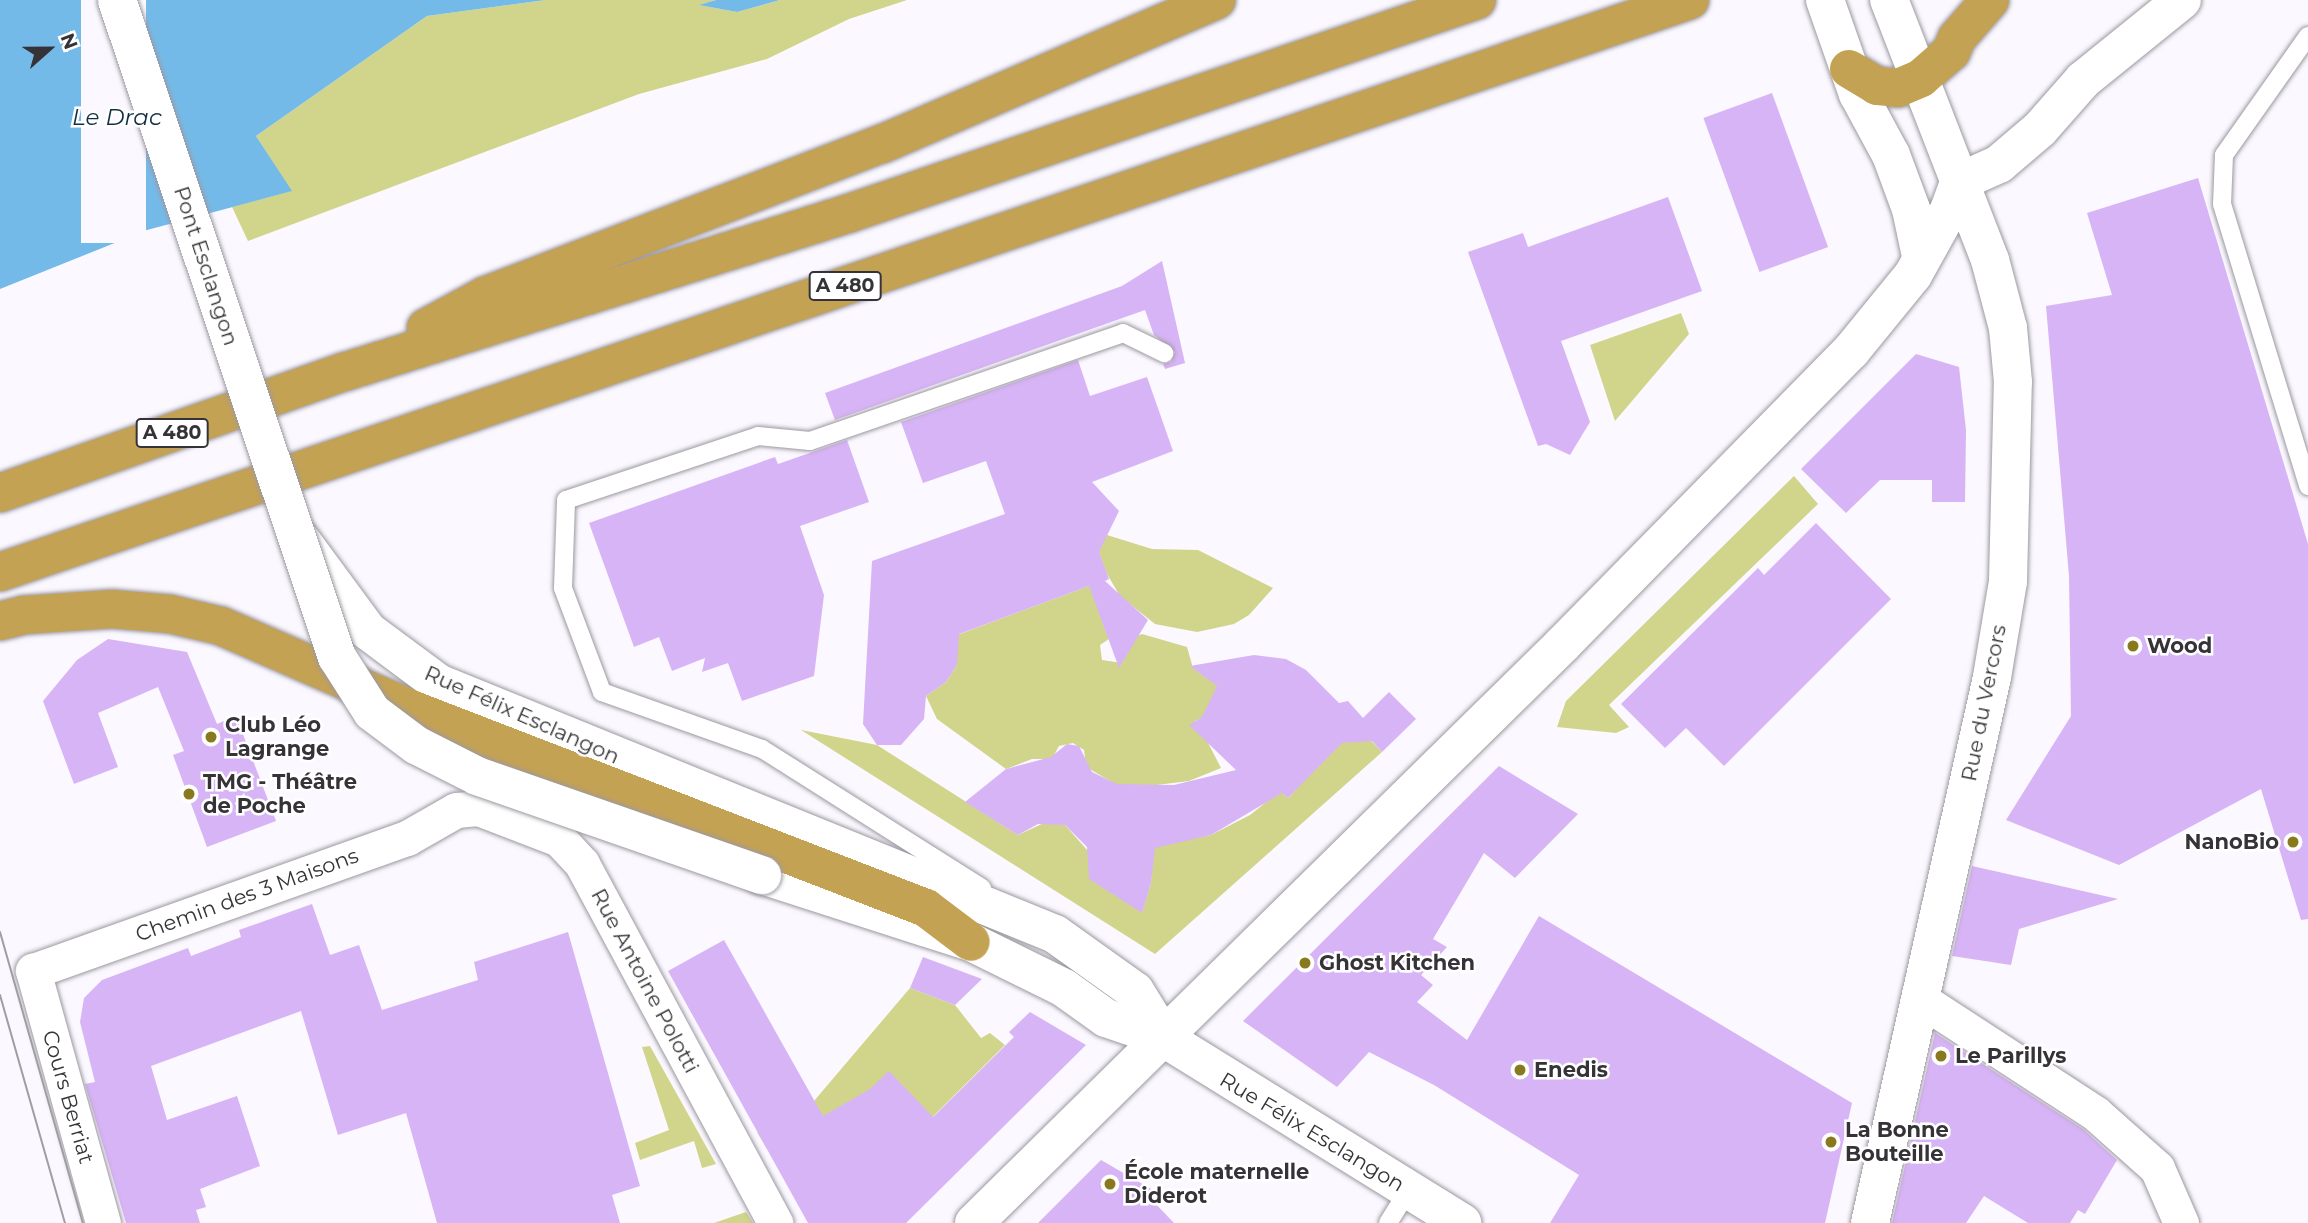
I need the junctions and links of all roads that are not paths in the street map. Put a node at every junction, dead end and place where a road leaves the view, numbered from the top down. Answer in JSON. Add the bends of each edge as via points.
{"nodes":[{"id":1,"x":117,"y":0,"type":"edge"},
{"id":2,"x":1216,"y":0,"type":"edge"},
{"id":3,"x":1477,"y":0,"type":"edge"},
{"id":4,"x":1690,"y":0,"type":"edge"},
{"id":5,"x":1825,"y":0,"type":"edge"},
{"id":6,"x":1990,"y":0,"type":"edge"},
{"id":7,"x":2182,"y":0,"type":"edge"},
{"id":8,"x":1893,"y":9,"type":"edge"},
{"id":9,"x":2308,"y":36,"type":"edge"},
{"id":10,"x":1845,"y":55,"type":"junction"},
{"id":11,"x":1922,"y":78,"type":"junction"},
{"id":12,"x":1891,"y":155,"type":"junction"},
{"id":13,"x":1959,"y":182,"type":"junction"},
{"id":14,"x":1917,"y":265,"type":"junction"},
{"id":15,"x":1164,"y":353,"type":"dead end"},
{"id":16,"x":344,"y":372,"type":"junction"},
{"id":17,"x":2308,"y":486,"type":"edge"},
{"id":18,"x":0,"y":493,"type":"edge"},
{"id":19,"x":294,"y":531,"type":"junction"},
{"id":20,"x":0,"y":572,"type":"edge"},
{"id":21,"x":0,"y":621,"type":"edge"},
{"id":22,"x":456,"y":810,"type":"joint"},
{"id":23,"x":1049,"y":931,"type":"junction"},
{"id":24,"x":971,"y":942,"type":"junction"},
{"id":25,"x":33,"y":971,"type":"joint"},
{"id":26,"x":1920,"y":999,"type":"junction"},
{"id":27,"x":1164,"y":1038,"type":"junction"},
{"id":28,"x":1409,"y":1190,"type":"junction"},
{"id":29,"x":103,"y":1223,"type":"edge"},
{"id":30,"x":775,"y":1223,"type":"edge"},
{"id":31,"x":974,"y":1223,"type":"edge"},
{"id":32,"x":1388,"y":1223,"type":"edge"},
{"id":33,"x":1462,"y":1223,"type":"edge"},
{"id":34,"x":1870,"y":1223,"type":"edge"},
{"id":35,"x":2181,"y":1223,"type":"edge"}],
"edges":[{"from":1,"to":19,"type":"street","name":"Pont Esclangon","bridge":true},
{"from":2,"to":16,"type":"highway","via":[[881,144],[485,296]]},
{"from":3,"to":16,"type":"highway","number":"A 480","via":[[847,214]]},
{"from":4,"to":20,"type":"highway","number":"A 480"},
{"from":5,"to":10,"type":"street"},
{"from":6,"to":11,"type":"highway","via":[[1951,52]]},
{"from":7,"to":13,"type":"street","via":[[2083,79],[2040,129],[1999,164]]},
{"from":8,"to":11,"type":"street","name":"Rue du Vercors"},
{"from":9,"to":17,"type":"lane","via":[[2224,155],[2222,204]]},
{"from":10,"to":11,"type":"highway","via":[[1877,86],[1898,88]]},
{"from":10,"to":12,"type":"street"},
{"from":11,"to":13,"type":"street","name":"Rue du Vercors"},
{"from":12,"to":13,"type":"street"},
{"from":12,"to":14,"type":"street","via":[[1911,209]]},
{"from":13,"to":14,"type":"street","via":[[1949,210]]},
{"from":13,"to":26,"type":"street","name":"Rue du Vercors","via":[[1990,260],[2008,328],[2012,382],[2008,581],[1992,677]]},
{"from":14,"to":27,"type":"street","via":[[1869,331],[1793,410]]},
{"from":15,"to":23,"type":"lane","via":[[1122,332],[810,441],[758,436],[566,500],[564,588],[602,692],[762,749]]},
{"from":16,"to":18,"type":"highway","number":"A 480"},
{"from":19,"to":23,"type":"street","name":"Rue Félix Esclangon","bridge":true,"via":[[368,631],[438,683]]},
{"from":19,"to":24,"type":"street","name":"Rue Félix Esclangon","bridge":true,"via":[[337,657],[372,712],[405,737],[477,776]]},
{"from":21,"to":24,"type":"highway","via":[[112,608],[170,614],[221,626],[411,709],[926,908]]},
{"from":22,"to":25,"type":"street","name":"Chemin des 3 Maisons","via":[[407,838]]},
{"from":22,"to":30,"type":"street","name":"Rue Antoine Polotti","via":[[478,808],[559,839],[582,864]]},
{"from":23,"to":27,"type":"street","name":"Rue Félix Esclangon","via":[[1135,991]]},
{"from":24,"to":27,"type":"street","name":"Rue Félix Esclangon","via":[[1064,988],[1106,1018]]},
{"from":25,"to":29,"type":"street","name":"Cours Berriat"},
{"from":26,"to":34,"type":"street","name":"Rue du Vercors"},
{"from":26,"to":35,"type":"street","via":[[2095,1113],[2157,1168]]},
{"from":27,"to":28,"type":"street","name":"Rue Félix Esclangon"},
{"from":27,"to":31,"type":"street"},
{"from":28,"to":32,"type":"lane"},
{"from":28,"to":33,"type":"street","name":"Rue Félix Esclangon"}]}
